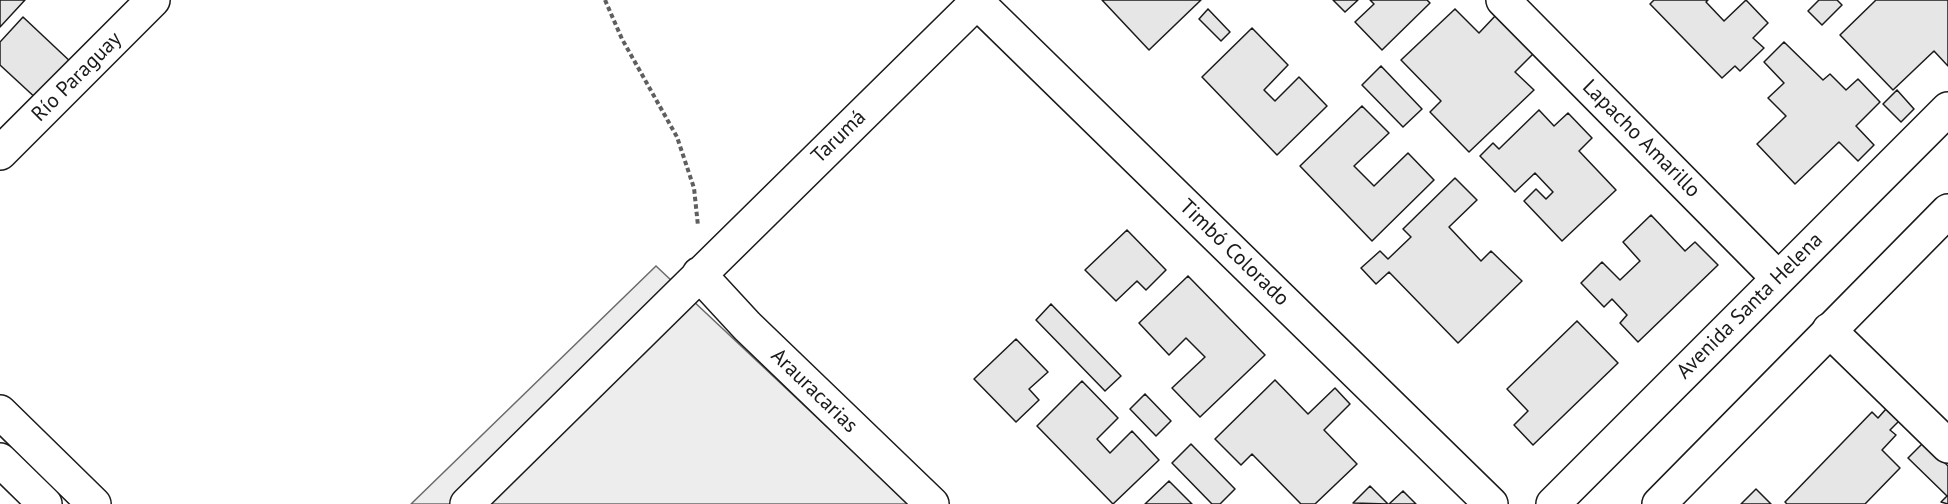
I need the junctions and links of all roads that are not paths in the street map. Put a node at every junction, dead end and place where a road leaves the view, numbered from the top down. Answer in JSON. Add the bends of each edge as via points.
{"nodes":[{"id":1,"x":153,"y":0,"type":"edge"},
{"id":2,"x":1503,"y":0,"type":"edge"},
{"id":3,"x":978,"y":1,"type":"edge"},
{"id":4,"x":1948,"y":109,"type":"edge"},
{"id":5,"x":0,"y":153,"type":"edge"},
{"id":6,"x":1948,"y":212,"type":"edge"},
{"id":7,"x":699,"y":274,"type":"junction"},
{"id":8,"x":1778,"y":278,"type":"junction"},
{"id":9,"x":1829,"y":330,"type":"junction"},
{"id":10,"x":0,"y":412,"type":"edge"},
{"id":11,"x":1948,"y":446,"type":"edge"},
{"id":12,"x":0,"y":460,"type":"edge"},
{"id":13,"x":45,"y":504,"type":"edge"},
{"id":14,"x":94,"y":504,"type":"edge"},
{"id":15,"x":467,"y":504,"type":"edge"},
{"id":16,"x":932,"y":504,"type":"edge"},
{"id":17,"x":1491,"y":504,"type":"edge"},
{"id":18,"x":1553,"y":504,"type":"edge"},
{"id":19,"x":1659,"y":504,"type":"edge"}],
"edges":[{"from":1,"to":5,"type":"main road","name":"Río Paraguay"},
{"from":2,"to":8,"type":"main road","name":"Lapacho Amarillo"},
{"from":3,"to":7,"type":"main road","name":"Tarumá"},
{"from":3,"to":17,"type":"main road","name":"Timbó Colorado"},
{"from":4,"to":8,"type":"main road","name":"Avenida Santa Helena"},
{"from":6,"to":9,"type":"main road"},
{"from":7,"to":15,"type":"main road","name":"Tarumá"},
{"from":7,"to":16,"type":"main road","name":"Arauracarias","via":[[747,326]]},
{"from":8,"to":18,"type":"main road","name":"Avenida Santa Helena"},
{"from":9,"to":11,"type":"main road"},
{"from":9,"to":19,"type":"main road"},
{"from":10,"to":14,"type":"main road"},
{"from":12,"to":13,"type":"main road"}]}
